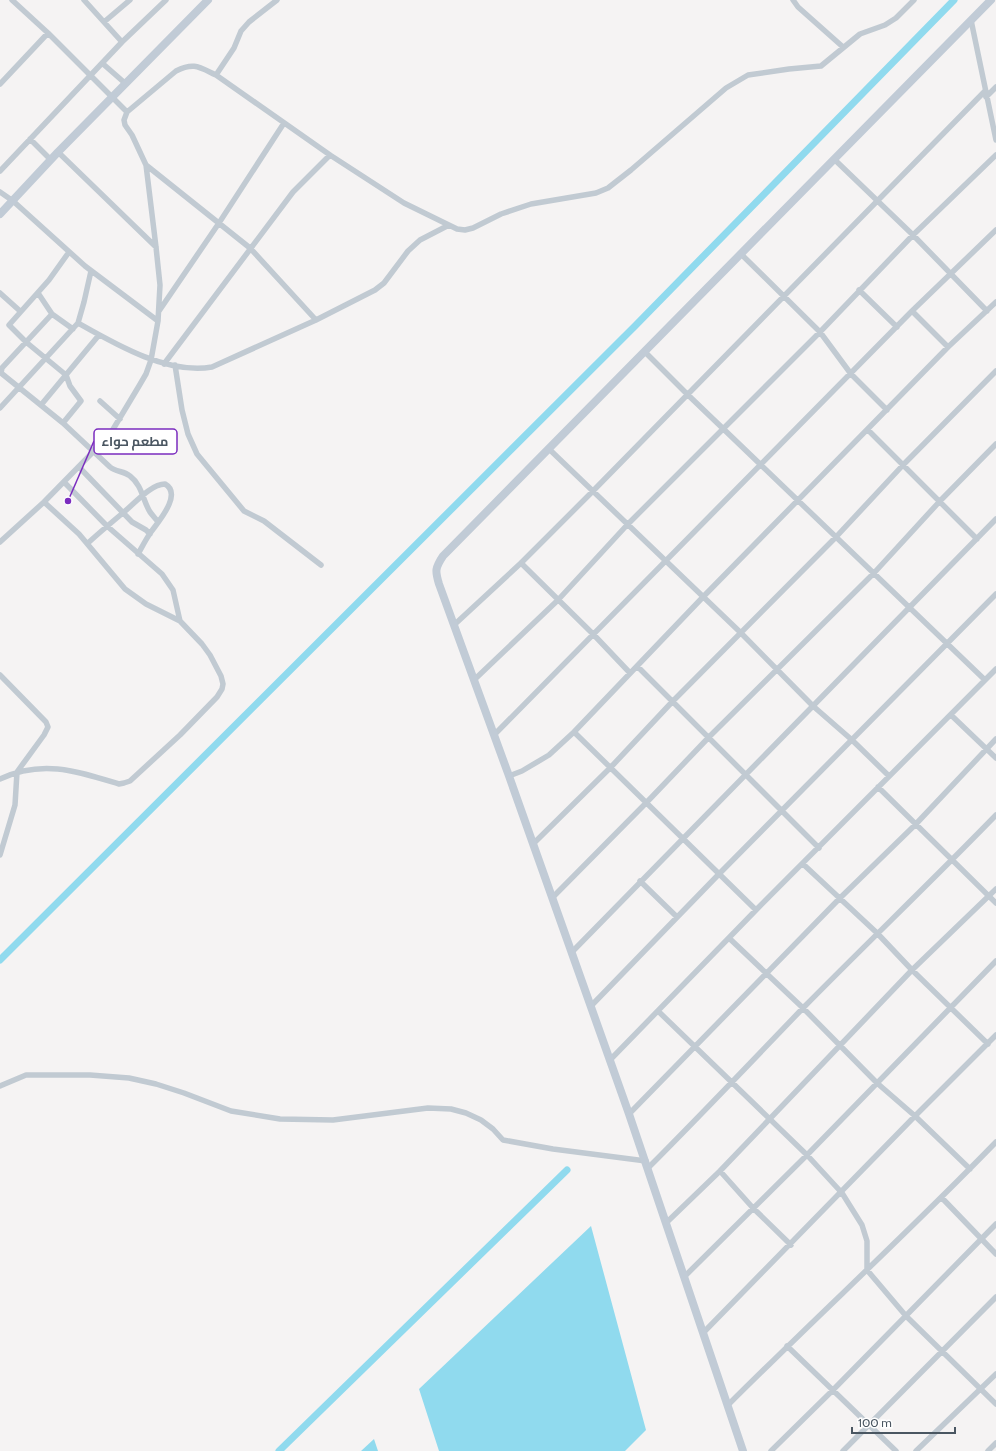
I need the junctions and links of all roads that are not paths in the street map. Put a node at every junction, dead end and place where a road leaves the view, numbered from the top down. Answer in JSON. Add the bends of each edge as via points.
{"nodes":[{"id":1,"x":13,"y":0,"type":"edge"},
{"id":2,"x":84,"y":0,"type":"edge"},
{"id":3,"x":130,"y":0,"type":"edge"},
{"id":4,"x":166,"y":0,"type":"edge"},
{"id":5,"x":208,"y":0,"type":"edge"},
{"id":6,"x":277,"y":0,"type":"edge"},
{"id":7,"x":794,"y":0,"type":"edge"},
{"id":8,"x":914,"y":0,"type":"edge"},
{"id":9,"x":991,"y":0,"type":"edge"},
{"id":10,"x":971,"y":20,"type":"junction"},
{"id":11,"x":104,"y":22,"type":"junction"},
{"id":12,"x":48,"y":33,"type":"junction"},
{"id":13,"x":122,"y":42,"type":"junction"},
{"id":14,"x":843,"y":47,"type":"junction"},
{"id":15,"x":102,"y":63,"type":"junction"},
{"id":16,"x":216,"y":75,"type":"junction"},
{"id":17,"x":90,"y":76,"type":"junction"},
{"id":18,"x":0,"y":84,"type":"edge"},
{"id":19,"x":126,"y":84,"type":"junction"},
{"id":20,"x":996,"y":87,"type":"edge"},
{"id":21,"x":986,"y":94,"type":"junction"},
{"id":22,"x":113,"y":97,"type":"junction"},
{"id":23,"x":127,"y":112,"type":"junction"},
{"id":24,"x":284,"y":124,"type":"junction"},
{"id":25,"x":30,"y":139,"type":"junction"},
{"id":26,"x":996,"y":140,"type":"edge"},
{"id":27,"x":58,"y":152,"type":"junction"},
{"id":28,"x":330,"y":155,"type":"junction"},
{"id":29,"x":996,"y":155,"type":"edge"},
{"id":30,"x":52,"y":160,"type":"junction"},
{"id":31,"x":835,"y":160,"type":"junction"},
{"id":32,"x":146,"y":165,"type":"junction"},
{"id":33,"x":0,"y":170,"type":"edge"},
{"id":34,"x":0,"y":192,"type":"edge"},
{"id":35,"x":13,"y":200,"type":"junction"},
{"id":36,"x":876,"y":201,"type":"junction"},
{"id":37,"x":0,"y":214,"type":"edge"},
{"id":38,"x":219,"y":223,"type":"junction"},
{"id":39,"x":449,"y":225,"type":"junction"},
{"id":40,"x":996,"y":230,"type":"edge"},
{"id":41,"x":913,"y":235,"type":"junction"},
{"id":42,"x":156,"y":247,"type":"junction"},
{"id":43,"x":250,"y":248,"type":"junction"},
{"id":44,"x":69,"y":252,"type":"junction"},
{"id":45,"x":741,"y":254,"type":"junction"},
{"id":46,"x":91,"y":271,"type":"junction"},
{"id":47,"x":951,"y":274,"type":"junction"},
{"id":48,"x":859,"y":290,"type":"junction"},
{"id":49,"x":0,"y":293,"type":"edge"},
{"id":50,"x":38,"y":293,"type":"junction"},
{"id":51,"x":782,"y":296,"type":"junction"},
{"id":52,"x":996,"y":302,"type":"edge"},
{"id":53,"x":20,"y":311,"type":"junction"},
{"id":54,"x":912,"y":311,"type":"junction"},
{"id":55,"x":987,"y":311,"type":"junction"},
{"id":56,"x":158,"y":312,"type":"junction"},
{"id":57,"x":52,"y":314,"type":"junction"},
{"id":58,"x":316,"y":320,"type":"junction"},
{"id":59,"x":158,"y":321,"type":"junction"},
{"id":60,"x":78,"y":323,"type":"junction"},
{"id":61,"x":897,"y":327,"type":"junction"},
{"id":62,"x":73,"y":329,"type":"junction"},
{"id":63,"x":820,"y":332,"type":"junction"},
{"id":64,"x":99,"y":335,"type":"junction"},
{"id":65,"x":26,"y":342,"type":"junction"},
{"id":66,"x":948,"y":347,"type":"junction"},
{"id":67,"x":645,"y":352,"type":"junction"},
{"id":68,"x":46,"y":358,"type":"junction"},
{"id":69,"x":152,"y":360,"type":"junction"},
{"id":70,"x":164,"y":364,"type":"junction"},
{"id":71,"x":175,"y":365,"type":"junction"},
{"id":72,"x":996,"y":371,"type":"edge"},
{"id":73,"x":851,"y":374,"type":"junction"},
{"id":74,"x":66,"y":375,"type":"junction"},
{"id":75,"x":19,"y":388,"type":"junction"},
{"id":76,"x":687,"y":394,"type":"junction"},
{"id":77,"x":100,"y":401,"type":"dead end"},
{"id":78,"x":41,"y":405,"type":"junction"},
{"id":79,"x":0,"y":408,"type":"edge"},
{"id":80,"x":887,"y":410,"type":"junction"},
{"id":81,"x":120,"y":419,"type":"junction"},
{"id":82,"x":63,"y":423,"type":"junction"},
{"id":83,"x":724,"y":429,"type":"junction"},
{"id":84,"x":868,"y":430,"type":"junction"},
{"id":85,"x":996,"y":444,"type":"edge"},
{"id":86,"x":548,"y":449,"type":"junction"},
{"id":87,"x":93,"y":452,"type":"junction"},
{"id":88,"x":762,"y":465,"type":"junction"},
{"id":89,"x":903,"y":465,"type":"junction"},
{"id":90,"x":78,"y":467,"type":"junction"},
{"id":91,"x":64,"y":482,"type":"junction"},
{"id":92,"x":594,"y":490,"type":"junction"},
{"id":93,"x":143,"y":495,"type":"junction"},
{"id":94,"x":799,"y":500,"type":"junction"},
{"id":95,"x":940,"y":501,"type":"junction"},
{"id":96,"x":44,"y":502,"type":"junction"},
{"id":97,"x":124,"y":512,"type":"junction"},
{"id":98,"x":996,"y":520,"type":"edge"},
{"id":99,"x":158,"y":522,"type":"junction"},
{"id":100,"x":627,"y":525,"type":"junction"},
{"id":101,"x":106,"y":526,"type":"junction"},
{"id":102,"x":150,"y":534,"type":"junction"},
{"id":103,"x":836,"y":537,"type":"junction"},
{"id":104,"x":977,"y":538,"type":"junction"},
{"id":105,"x":0,"y":542,"type":"edge"},
{"id":106,"x":88,"y":543,"type":"junction"},
{"id":107,"x":138,"y":554,"type":"junction"},
{"id":108,"x":665,"y":561,"type":"junction"},
{"id":109,"x":521,"y":564,"type":"junction"},
{"id":110,"x":321,"y":565,"type":"dead end"},
{"id":111,"x":874,"y":573,"type":"junction"},
{"id":112,"x":996,"y":594,"type":"edge"},
{"id":113,"x":703,"y":598,"type":"junction"},
{"id":114,"x":558,"y":600,"type":"junction"},
{"id":115,"x":910,"y":608,"type":"junction"},
{"id":116,"x":180,"y":621,"type":"junction"},
{"id":117,"x":454,"y":625,"type":"junction"},
{"id":118,"x":740,"y":632,"type":"junction"},
{"id":119,"x":594,"y":635,"type":"junction"},
{"id":120,"x":948,"y":644,"type":"junction"},
{"id":121,"x":637,"y":666,"type":"junction"},
{"id":122,"x":777,"y":669,"type":"junction"},
{"id":123,"x":996,"y":669,"type":"edge"},
{"id":124,"x":630,"y":673,"type":"junction"},
{"id":125,"x":0,"y":675,"type":"edge"},
{"id":126,"x":474,"y":680,"type":"junction"},
{"id":127,"x":985,"y":680,"type":"junction"},
{"id":128,"x":672,"y":702,"type":"junction"},
{"id":129,"x":813,"y":706,"type":"junction"},
{"id":130,"x":951,"y":715,"type":"junction"},
{"id":131,"x":574,"y":732,"type":"junction"},
{"id":132,"x":494,"y":735,"type":"junction"},
{"id":133,"x":708,"y":737,"type":"junction"},
{"id":134,"x":996,"y":739,"type":"edge"},
{"id":135,"x":852,"y":740,"type":"junction"},
{"id":136,"x":987,"y":749,"type":"junction"},
{"id":137,"x":996,"y":758,"type":"edge"},
{"id":138,"x":611,"y":767,"type":"junction"},
{"id":139,"x":17,"y":772,"type":"junction"},
{"id":140,"x":746,"y":774,"type":"junction"},
{"id":141,"x":510,"y":776,"type":"junction"},
{"id":142,"x":889,"y":776,"type":"junction"},
{"id":143,"x":0,"y":779,"type":"edge"},
{"id":144,"x":878,"y":788,"type":"junction"},
{"id":145,"x":647,"y":802,"type":"junction"},
{"id":146,"x":782,"y":810,"type":"junction"},
{"id":147,"x":996,"y":815,"type":"edge"},
{"id":148,"x":915,"y":825,"type":"junction"},
{"id":149,"x":683,"y":837,"type":"junction"},
{"id":150,"x":533,"y":844,"type":"junction"},
{"id":151,"x":819,"y":848,"type":"junction"},
{"id":152,"x":0,"y":853,"type":"edge"},
{"id":153,"x":952,"y":861,"type":"junction"},
{"id":154,"x":802,"y":864,"type":"junction"},
{"id":155,"x":719,"y":874,"type":"junction"},
{"id":156,"x":640,"y":881,"type":"junction"},
{"id":157,"x":996,"y":889,"type":"edge"},
{"id":158,"x":989,"y":896,"type":"junction"},
{"id":159,"x":553,"y":897,"type":"junction"},
{"id":160,"x":840,"y":898,"type":"junction"},
{"id":161,"x":996,"y":903,"type":"edge"},
{"id":162,"x":756,"y":910,"type":"junction"},
{"id":163,"x":677,"y":917,"type":"junction"},
{"id":164,"x":877,"y":933,"type":"junction"},
{"id":165,"x":729,"y":938,"type":"junction"},
{"id":166,"x":572,"y":952,"type":"junction"},
{"id":167,"x":996,"y":961,"type":"edge"},
{"id":168,"x":912,"y":970,"type":"junction"},
{"id":169,"x":767,"y":974,"type":"junction"},
{"id":170,"x":591,"y":1006,"type":"junction"},
{"id":171,"x":803,"y":1008,"type":"junction"},
{"id":172,"x":951,"y":1008,"type":"junction"},
{"id":173,"x":658,"y":1011,"type":"junction"},
{"id":174,"x":996,"y":1035,"type":"edge"},
{"id":175,"x":988,"y":1044,"type":"junction"},
{"id":176,"x":839,"y":1045,"type":"junction"},
{"id":177,"x":695,"y":1048,"type":"junction"},
{"id":178,"x":610,"y":1060,"type":"junction"},
{"id":179,"x":733,"y":1082,"type":"junction"},
{"id":180,"x":877,"y":1083,"type":"junction"},
{"id":181,"x":0,"y":1086,"type":"edge"},
{"id":182,"x":629,"y":1114,"type":"junction"},
{"id":183,"x":915,"y":1116,"type":"junction"},
{"id":184,"x":769,"y":1119,"type":"junction"},
{"id":185,"x":996,"y":1142,"type":"edge"},
{"id":186,"x":807,"y":1155,"type":"junction"},
{"id":187,"x":647,"y":1165,"type":"junction"},
{"id":188,"x":970,"y":1169,"type":"junction"},
{"id":189,"x":720,"y":1171,"type":"junction"},
{"id":190,"x":842,"y":1193,"type":"junction"},
{"id":191,"x":942,"y":1198,"type":"junction"},
{"id":192,"x":753,"y":1208,"type":"junction"},
{"id":193,"x":666,"y":1223,"type":"junction"},
{"id":194,"x":996,"y":1224,"type":"edge"},
{"id":195,"x":981,"y":1239,"type":"junction"},
{"id":196,"x":791,"y":1244,"type":"junction"},
{"id":197,"x":996,"y":1254,"type":"edge"},
{"id":198,"x":867,"y":1270,"type":"junction"},
{"id":199,"x":684,"y":1276,"type":"junction"},
{"id":200,"x":996,"y":1297,"type":"edge"},
{"id":201,"x":906,"y":1316,"type":"junction"},
{"id":202,"x":703,"y":1333,"type":"junction"},
{"id":203,"x":787,"y":1346,"type":"junction"},
{"id":204,"x":942,"y":1351,"type":"junction"},
{"id":205,"x":996,"y":1374,"type":"edge"},
{"id":206,"x":980,"y":1389,"type":"junction"},
{"id":207,"x":832,"y":1391,"type":"junction"},
{"id":208,"x":996,"y":1404,"type":"edge"},
{"id":209,"x":727,"y":1406,"type":"junction"},
{"id":210,"x":869,"y":1425,"type":"junction"},
{"id":211,"x":996,"y":1443,"type":"edge"},
{"id":212,"x":743,"y":1451,"type":"edge"},
{"id":213,"x":770,"y":1451,"type":"edge"},
{"id":214,"x":843,"y":1451,"type":"edge"},
{"id":215,"x":896,"y":1451,"type":"edge"},
{"id":216,"x":916,"y":1451,"type":"edge"},
{"id":217,"x":988,"y":1451,"type":"edge"}],
"edges":[{"from":1,"to":12,"type":"street"},
{"from":2,"to":11,"type":"street"},
{"from":3,"to":11,"type":"street"},
{"from":4,"to":13,"type":"street"},
{"from":5,"to":19,"type":"street"},
{"from":6,"to":16,"type":"street","via":[[241,31],[234,48]]},
{"from":7,"to":14,"type":"street","via":[[798,7]]},
{"from":8,"to":14,"type":"street","via":[[896,18],[860,34]]},
{"from":9,"to":10,"type":"street"},
{"from":10,"to":21,"type":"street"},
{"from":10,"to":31,"type":"street"},
{"from":11,"to":13,"type":"street"},
{"from":12,"to":17,"type":"street"},
{"from":12,"to":18,"type":"street"},
{"from":13,"to":15,"type":"street"},
{"from":14,"to":39,"type":"street","via":[[821,66],[748,75],[737,80],[608,188],[596,193],[531,204],[465,230]]},
{"from":15,"to":17,"type":"street"},
{"from":15,"to":19,"type":"street"},
{"from":16,"to":23,"type":"street","via":[[196,66],[186,66],[165,79]]},
{"from":16,"to":24,"type":"street"},
{"from":17,"to":22,"type":"street"},
{"from":17,"to":25,"type":"street"},
{"from":19,"to":22,"type":"street"},
{"from":20,"to":21,"type":"street"},
{"from":21,"to":26,"type":"street"},
{"from":21,"to":36,"type":"street"},
{"from":22,"to":23,"type":"street"},
{"from":22,"to":27,"type":"street"},
{"from":23,"to":32,"type":"street","via":[[124,120]]},
{"from":24,"to":28,"type":"street"},
{"from":24,"to":38,"type":"street"},
{"from":25,"to":30,"type":"street"},
{"from":25,"to":33,"type":"street"},
{"from":27,"to":30,"type":"street"},
{"from":27,"to":42,"type":"street"},
{"from":28,"to":39,"type":"street","via":[[404,203]]},
{"from":28,"to":43,"type":"street","via":[[293,192]]},
{"from":29,"to":41,"type":"street"},
{"from":30,"to":35,"type":"street"},
{"from":31,"to":36,"type":"street"},
{"from":31,"to":45,"type":"street"},
{"from":32,"to":38,"type":"street"},
{"from":32,"to":42,"type":"street"},
{"from":34,"to":35,"type":"street"},
{"from":35,"to":37,"type":"street"},
{"from":35,"to":44,"type":"street"},
{"from":36,"to":41,"type":"street"},
{"from":36,"to":51,"type":"street"},
{"from":38,"to":43,"type":"street"},
{"from":38,"to":56,"type":"street"},
{"from":39,"to":58,"type":"street","via":[[420,240],[408,251],[384,283],[375,290]]},
{"from":40,"to":47,"type":"street"},
{"from":41,"to":47,"type":"street"},
{"from":41,"to":48,"type":"street"},
{"from":42,"to":56,"type":"street","via":[[160,285]]},
{"from":43,"to":58,"type":"street"},
{"from":43,"to":70,"type":"street"},
{"from":44,"to":46,"type":"street"},
{"from":44,"to":50,"type":"street"},
{"from":45,"to":51,"type":"street"},
{"from":45,"to":67,"type":"street"},
{"from":46,"to":59,"type":"street"},
{"from":46,"to":60,"type":"street"},
{"from":47,"to":54,"type":"street"},
{"from":47,"to":55,"type":"street"},
{"from":48,"to":61,"type":"street"},
{"from":48,"to":63,"type":"street"},
{"from":49,"to":53,"type":"street"},
{"from":50,"to":53,"type":"street"},
{"from":50,"to":57,"type":"street"},
{"from":51,"to":63,"type":"street"},
{"from":51,"to":76,"type":"street"},
{"from":52,"to":55,"type":"street"},
{"from":53,"to":65,"type":"street","via":[[9,327]]},
{"from":54,"to":61,"type":"street"},
{"from":54,"to":66,"type":"street"},
{"from":55,"to":66,"type":"street"},
{"from":56,"to":59,"type":"street"},
{"from":57,"to":62,"type":"street"},
{"from":57,"to":65,"type":"street"},
{"from":58,"to":71,"type":"street","via":[[212,367],[199,369]]},
{"from":59,"to":69,"type":"street"},
{"from":60,"to":62,"type":"street"},
{"from":60,"to":64,"type":"street"},
{"from":61,"to":73,"type":"street"},
{"from":62,"to":68,"type":"street"},
{"from":63,"to":73,"type":"street"},
{"from":63,"to":83,"type":"street"},
{"from":64,"to":69,"type":"street"},
{"from":64,"to":74,"type":"street"},
{"from":65,"to":68,"type":"street"},
{"from":65,"to":75,"type":"street","via":[[1,370]]},
{"from":66,"to":80,"type":"street"},
{"from":67,"to":76,"type":"street"},
{"from":67,"to":86,"type":"street"},
{"from":68,"to":74,"type":"street"},
{"from":68,"to":75,"type":"street"},
{"from":69,"to":70,"type":"street"},
{"from":69,"to":81,"type":"street"},
{"from":70,"to":71,"type":"street"},
{"from":71,"to":110,"type":"street","via":[[183,417],[197,454],[244,511],[264,521]]},
{"from":72,"to":89,"type":"street"},
{"from":73,"to":80,"type":"street"},
{"from":73,"to":88,"type":"street"},
{"from":74,"to":78,"type":"street"},
{"from":74,"to":82,"type":"street","via":[[70,386],[82,401]]},
{"from":75,"to":78,"type":"street"},
{"from":75,"to":79,"type":"street"},
{"from":76,"to":83,"type":"street"},
{"from":76,"to":92,"type":"street"},
{"from":77,"to":81,"type":"street"},
{"from":78,"to":82,"type":"street"},
{"from":80,"to":84,"type":"street"},
{"from":81,"to":87,"type":"street"},
{"from":82,"to":87,"type":"street"},
{"from":83,"to":88,"type":"street"},
{"from":83,"to":100,"type":"street"},
{"from":84,"to":89,"type":"street"},
{"from":84,"to":94,"type":"street"},
{"from":85,"to":95,"type":"street"},
{"from":86,"to":92,"type":"street"},
{"from":86,"to":117,"type":"street","via":[[436,566],[438,584]]},
{"from":87,"to":90,"type":"street"},
{"from":87,"to":93,"type":"street","via":[[113,470],[130,476]]},
{"from":88,"to":94,"type":"street"},
{"from":88,"to":108,"type":"street"},
{"from":89,"to":95,"type":"street"},
{"from":89,"to":103,"type":"street"},
{"from":90,"to":91,"type":"street"},
{"from":90,"to":97,"type":"street"},
{"from":91,"to":96,"type":"street"},
{"from":91,"to":101,"type":"street"},
{"from":92,"to":100,"type":"street"},
{"from":92,"to":109,"type":"street"},
{"from":93,"to":97,"type":"street"},
{"from":93,"to":99,"type":"street"},
{"from":93,"to":99,"type":"street","via":[[163,484],[170,488],[171,502]]},
{"from":94,"to":103,"type":"street"},
{"from":94,"to":113,"type":"street"},
{"from":95,"to":104,"type":"street"},
{"from":95,"to":111,"type":"street"},
{"from":96,"to":105,"type":"street"},
{"from":96,"to":106,"type":"street"},
{"from":97,"to":101,"type":"street"},
{"from":97,"to":102,"type":"street","via":[[132,522]]},
{"from":98,"to":104,"type":"street"},
{"from":99,"to":102,"type":"street"},
{"from":100,"to":108,"type":"street"},
{"from":100,"to":114,"type":"street"},
{"from":101,"to":106,"type":"street"},
{"from":101,"to":107,"type":"street"},
{"from":102,"to":107,"type":"street"},
{"from":103,"to":111,"type":"street"},
{"from":103,"to":118,"type":"street"},
{"from":104,"to":115,"type":"street"},
{"from":106,"to":116,"type":"street","via":[[125,589],[146,604]]},
{"from":107,"to":116,"type":"street","via":[[153,565],[170,584]]},
{"from":108,"to":113,"type":"street"},
{"from":108,"to":119,"type":"street"},
{"from":109,"to":114,"type":"street"},
{"from":109,"to":117,"type":"street"},
{"from":111,"to":115,"type":"street"},
{"from":111,"to":122,"type":"street"},
{"from":112,"to":120,"type":"street"},
{"from":113,"to":118,"type":"street"},
{"from":113,"to":121,"type":"street"},
{"from":114,"to":119,"type":"street"},
{"from":114,"to":126,"type":"street"},
{"from":115,"to":120,"type":"street"},
{"from":115,"to":129,"type":"street"},
{"from":116,"to":139,"type":"street","via":[[210,655],[223,684],[217,697],[180,735],[124,784],[68,769]]},
{"from":117,"to":126,"type":"street"},
{"from":118,"to":122,"type":"street"},
{"from":118,"to":128,"type":"street"},
{"from":119,"to":124,"type":"street"},
{"from":119,"to":132,"type":"street"},
{"from":120,"to":127,"type":"street"},
{"from":120,"to":135,"type":"street"},
{"from":121,"to":124,"type":"street"},
{"from":121,"to":128,"type":"street"},
{"from":122,"to":129,"type":"street"},
{"from":122,"to":133,"type":"street"},
{"from":123,"to":127,"type":"street"},
{"from":124,"to":131,"type":"street"},
{"from":125,"to":139,"type":"street","via":[[48,727]]},
{"from":126,"to":132,"type":"street"},
{"from":127,"to":130,"type":"street"},
{"from":128,"to":133,"type":"street"},
{"from":128,"to":138,"type":"street"},
{"from":129,"to":135,"type":"street"},
{"from":129,"to":140,"type":"street"},
{"from":130,"to":136,"type":"street"},
{"from":130,"to":142,"type":"street"},
{"from":131,"to":138,"type":"street"},
{"from":131,"to":141,"type":"street","via":[[548,755]]},
{"from":132,"to":141,"type":"street"},
{"from":133,"to":140,"type":"street"},
{"from":133,"to":145,"type":"street"},
{"from":134,"to":136,"type":"street"},
{"from":135,"to":142,"type":"street"},
{"from":135,"to":146,"type":"street"},
{"from":136,"to":137,"type":"street"},
{"from":136,"to":148,"type":"street"},
{"from":138,"to":145,"type":"street"},
{"from":138,"to":150,"type":"street"},
{"from":139,"to":143,"type":"street"},
{"from":139,"to":152,"type":"street","via":[[15,805]]},
{"from":140,"to":146,"type":"street"},
{"from":140,"to":149,"type":"street"},
{"from":141,"to":150,"type":"street"},
{"from":142,"to":144,"type":"street"},
{"from":144,"to":148,"type":"street"},
{"from":144,"to":151,"type":"street"},
{"from":145,"to":149,"type":"street"},
{"from":145,"to":159,"type":"street"},
{"from":146,"to":151,"type":"street"},
{"from":146,"to":155,"type":"street"},
{"from":147,"to":153,"type":"street"},
{"from":148,"to":153,"type":"street"},
{"from":148,"to":160,"type":"street"},
{"from":149,"to":155,"type":"street"},
{"from":149,"to":156,"type":"street"},
{"from":150,"to":159,"type":"street"},
{"from":151,"to":154,"type":"street"},
{"from":153,"to":158,"type":"street"},
{"from":153,"to":164,"type":"street"},
{"from":154,"to":160,"type":"street"},
{"from":154,"to":162,"type":"street"},
{"from":155,"to":162,"type":"street"},
{"from":155,"to":163,"type":"street"},
{"from":156,"to":163,"type":"street"},
{"from":156,"to":166,"type":"street"},
{"from":157,"to":158,"type":"street"},
{"from":158,"to":161,"type":"street"},
{"from":158,"to":168,"type":"street"},
{"from":159,"to":166,"type":"street"},
{"from":160,"to":164,"type":"street"},
{"from":160,"to":169,"type":"street"},
{"from":162,"to":165,"type":"street"},
{"from":163,"to":170,"type":"street"},
{"from":164,"to":168,"type":"street"},
{"from":164,"to":171,"type":"street"},
{"from":165,"to":169,"type":"street"},
{"from":165,"to":173,"type":"street"},
{"from":166,"to":170,"type":"street"},
{"from":167,"to":172,"type":"street"},
{"from":168,"to":172,"type":"street"},
{"from":168,"to":176,"type":"street"},
{"from":169,"to":171,"type":"street"},
{"from":169,"to":177,"type":"street"},
{"from":170,"to":178,"type":"street"},
{"from":171,"to":176,"type":"street"},
{"from":171,"to":179,"type":"street"},
{"from":172,"to":175,"type":"street"},
{"from":172,"to":180,"type":"street"},
{"from":173,"to":177,"type":"street"},
{"from":173,"to":178,"type":"street"},
{"from":174,"to":175,"type":"street"},
{"from":175,"to":183,"type":"street"},
{"from":176,"to":180,"type":"street"},
{"from":176,"to":184,"type":"street"},
{"from":177,"to":179,"type":"street"},
{"from":177,"to":182,"type":"street"},
{"from":178,"to":182,"type":"street"},
{"from":179,"to":184,"type":"street"},
{"from":179,"to":187,"type":"street"},
{"from":180,"to":183,"type":"street"},
{"from":180,"to":186,"type":"street"},
{"from":181,"to":187,"type":"street","via":[[26,1075],[129,1078],[184,1093],[231,1111],[280,1119],[333,1120],[428,1108],[451,1110],[481,1120],[503,1140]]},
{"from":182,"to":187,"type":"street"},
{"from":183,"to":188,"type":"street"},
{"from":183,"to":190,"type":"street"},
{"from":184,"to":186,"type":"street"},
{"from":184,"to":189,"type":"street"},
{"from":185,"to":188,"type":"street"},
{"from":186,"to":190,"type":"street"},
{"from":186,"to":192,"type":"street"},
{"from":187,"to":193,"type":"street"},
{"from":188,"to":191,"type":"street"},
{"from":189,"to":192,"type":"street"},
{"from":189,"to":193,"type":"street"},
{"from":190,"to":196,"type":"street"},
{"from":190,"to":198,"type":"street","via":[[862,1225],[867,1241]]},
{"from":191,"to":195,"type":"street"},
{"from":191,"to":198,"type":"street"},
{"from":192,"to":196,"type":"street"},
{"from":192,"to":199,"type":"street"},
{"from":193,"to":199,"type":"street"},
{"from":194,"to":195,"type":"street"},
{"from":195,"to":197,"type":"street"},
{"from":195,"to":201,"type":"street"},
{"from":196,"to":202,"type":"street"},
{"from":198,"to":201,"type":"street"},
{"from":198,"to":203,"type":"street"},
{"from":199,"to":202,"type":"street"},
{"from":200,"to":204,"type":"street"},
{"from":201,"to":204,"type":"street"},
{"from":201,"to":207,"type":"street"},
{"from":202,"to":209,"type":"street"},
{"from":203,"to":207,"type":"street"},
{"from":203,"to":209,"type":"street"},
{"from":204,"to":206,"type":"street"},
{"from":204,"to":210,"type":"street"},
{"from":205,"to":206,"type":"street"},
{"from":206,"to":208,"type":"street"},
{"from":206,"to":216,"type":"street"},
{"from":207,"to":210,"type":"street"},
{"from":207,"to":213,"type":"street"},
{"from":209,"to":212,"type":"street"},
{"from":210,"to":214,"type":"street"},
{"from":210,"to":215,"type":"street"},
{"from":211,"to":217,"type":"street"}]}
